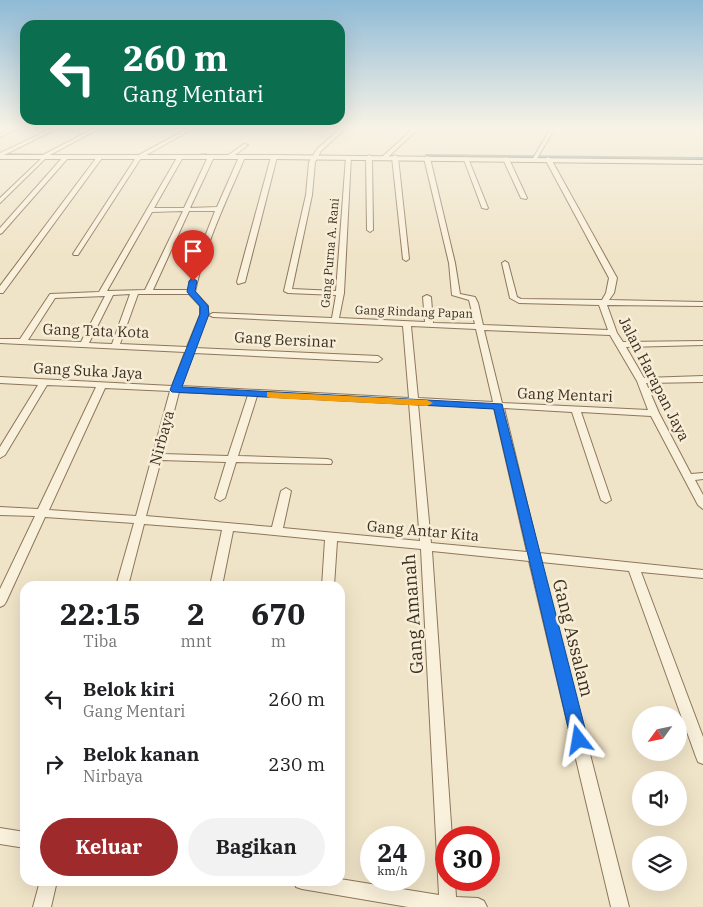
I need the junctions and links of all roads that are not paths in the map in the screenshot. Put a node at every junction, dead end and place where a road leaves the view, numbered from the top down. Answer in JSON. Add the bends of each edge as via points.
{"nodes":[{"id":1,"x":31,"y":170,"type":"edge"},
{"id":2,"x":54,"y":170,"type":"edge"},
{"id":3,"x":90,"y":170,"type":"edge"},
{"id":4,"x":132,"y":170,"type":"edge"},
{"id":5,"x":172,"y":170,"type":"edge"},
{"id":6,"x":205,"y":170,"type":"edge"},
{"id":7,"x":236,"y":170,"type":"edge"},
{"id":8,"x":270,"y":170,"type":"edge"},
{"id":9,"x":312,"y":170,"type":"edge"},
{"id":10,"x":348,"y":170,"type":"edge"},
{"id":11,"x":369,"y":170,"type":"edge"},
{"id":12,"x":397,"y":170,"type":"edge"},
{"id":13,"x":430,"y":170,"type":"edge"},
{"id":14,"x":470,"y":170,"type":"edge"},
{"id":15,"x":511,"y":170,"type":"edge"},
{"id":16,"x":554,"y":170,"type":"edge"},
{"id":17,"x":524,"y":198,"type":"dead end"},
{"id":18,"x":0,"y":201,"type":"edge"},
{"id":19,"x":485,"y":208,"type":"dead end"},
{"id":20,"x":187,"y":209,"type":"junction"},
{"id":21,"x":220,"y":209,"type":"junction"},
{"id":22,"x":150,"y":210,"type":"junction"},
{"id":23,"x":370,"y":230,"type":"dead end"},
{"id":24,"x":0,"y":232,"type":"edge"},
{"id":25,"x":76,"y":254,"type":"dead end"},
{"id":26,"x":406,"y":259,"type":"dead end"},
{"id":27,"x":505,"y":263,"type":"dead end"},
{"id":28,"x":241,"y":282,"type":"dead end"},
{"id":29,"x":1,"y":290,"type":"edge"},
{"id":30,"x":135,"y":292,"type":"junction"},
{"id":31,"x":148,"y":292,"type":"junction"},
{"id":32,"x":191,"y":292,"type":"junction"},
{"id":33,"x":106,"y":293,"type":"junction"},
{"id":34,"x":340,"y":293,"type":"junction"},
{"id":35,"x":427,"y":297,"type":"dead end"},
{"id":36,"x":603,"y":304,"type":"junction"},
{"id":37,"x":703,"y":304,"type":"edge"},
{"id":38,"x":209,"y":315,"type":"junction"},
{"id":39,"x":335,"y":320,"type":"junction"},
{"id":40,"x":407,"y":322,"type":"junction"},
{"id":41,"x":429,"y":324,"type":"junction"},
{"id":42,"x":480,"y":327,"type":"junction"},
{"id":43,"x":613,"y":333,"type":"junction"},
{"id":44,"x":0,"y":341,"type":"edge"},
{"id":45,"x":22,"y":342,"type":"junction"},
{"id":46,"x":703,"y":343,"type":"edge"},
{"id":47,"x":84,"y":345,"type":"junction"},
{"id":48,"x":115,"y":346,"type":"junction"},
{"id":49,"x":621,"y":346,"type":"junction"},
{"id":50,"x":192,"y":349,"type":"junction"},
{"id":51,"x":378,"y":359,"type":"dead end"},
{"id":52,"x":0,"y":380,"type":"edge"},
{"id":53,"x":703,"y":380,"type":"edge"},
{"id":54,"x":640,"y":381,"type":"junction"},
{"id":55,"x":44,"y":382,"type":"junction"},
{"id":56,"x":101,"y":386,"type":"junction"},
{"id":57,"x":175,"y":390,"type":"junction"},
{"id":58,"x":253,"y":394,"type":"junction"},
{"id":59,"x":415,"y":402,"type":"junction"},
{"id":60,"x":498,"y":406,"type":"junction"},
{"id":61,"x":576,"y":410,"type":"junction"},
{"id":62,"x":654,"y":413,"type":"junction"},
{"id":63,"x":0,"y":455,"type":"edge"},
{"id":64,"x":156,"y":457,"type":"junction"},
{"id":65,"x":232,"y":460,"type":"junction"},
{"id":66,"x":327,"y":462,"type":"dead end"},
{"id":67,"x":703,"y":476,"type":"edge"},
{"id":68,"x":689,"y":477,"type":"junction"},
{"id":69,"x":286,"y":491,"type":"dead end"},
{"id":70,"x":220,"y":498,"type":"dead end"},
{"id":71,"x":606,"y":500,"type":"dead end"},
{"id":72,"x":703,"y":505,"type":"edge"},
{"id":73,"x":0,"y":511,"type":"edge"},
{"id":74,"x":40,"y":515,"type":"junction"},
{"id":75,"x":140,"y":520,"type":"junction"},
{"id":76,"x":228,"y":529,"type":"junction"},
{"id":77,"x":277,"y":531,"type":"junction"},
{"id":78,"x":331,"y":538,"type":"junction"},
{"id":79,"x":427,"y":547,"type":"junction"},
{"id":80,"x":534,"y":556,"type":"junction"},
{"id":81,"x":633,"y":566,"type":"junction"},
{"id":82,"x":703,"y":574,"type":"edge"},
{"id":83,"x":123,"y":581,"type":"edge"},
{"id":84,"x":217,"y":581,"type":"edge"},
{"id":85,"x":328,"y":581,"type":"edge"},
{"id":86,"x":3,"y":588,"type":"edge"},
{"id":87,"x":0,"y":602,"type":"edge"},
{"id":88,"x":703,"y":758,"type":"edge"},
{"id":89,"x":0,"y":836,"type":"edge"},
{"id":90,"x":20,"y":839,"type":"edge"},
{"id":91,"x":48,"y":886,"type":"edge"},
{"id":92,"x":344,"y":886,"type":"edge"},
{"id":93,"x":448,"y":905,"type":"junction"},
{"id":94,"x":42,"y":907,"type":"edge"},
{"id":95,"x":478,"y":907,"type":"edge"},
{"id":96,"x":620,"y":907,"type":"edge"}],
"edges":[{"from":1,"to":18,"type":"street"},
{"from":2,"to":24,"type":"street"},
{"from":3,"to":29,"type":"street"},
{"from":4,"to":25,"type":"street"},
{"from":5,"to":22,"type":"street"},
{"from":6,"to":20,"type":"street"},
{"from":7,"to":21,"type":"street"},
{"from":8,"to":28,"type":"street"},
{"from":9,"to":34,"type":"street","via":[[288,291]]},
{"from":10,"to":34,"type":"street","name":"Gang Purna A. Rani"},
{"from":11,"to":23,"type":"street"},
{"from":12,"to":26,"type":"street"},
{"from":13,"to":42,"type":"street","name":"Gang Assalam","via":[[452,263],[456,295],[473,300]]},
{"from":14,"to":19,"type":"street"},
{"from":15,"to":17,"type":"street"},
{"from":16,"to":36,"type":"street","name":"Jalan Harapan Jaya","via":[[613,278],[610,293]]},
{"from":20,"to":21,"type":"street"},
{"from":20,"to":22,"type":"street"},
{"from":20,"to":31,"type":"street"},
{"from":21,"to":32,"type":"street"},
{"from":22,"to":33,"type":"street"},
{"from":27,"to":36,"type":"street","via":[[516,300]]},
{"from":30,"to":31,"type":"street"},
{"from":30,"to":33,"type":"street"},
{"from":30,"to":48,"type":"street"},
{"from":31,"to":32,"type":"street"},
{"from":32,"to":38,"type":"street"},
{"from":33,"to":45,"type":"street","via":[[53,296]]},
{"from":33,"to":47,"type":"street"},
{"from":34,"to":39,"type":"street","name":"Gang Purna A. Rani"},
{"from":35,"to":41,"type":"street"},
{"from":36,"to":37,"type":"street"},
{"from":36,"to":43,"type":"street","name":"Jalan Harapan Jaya"},
{"from":38,"to":39,"type":"street","name":"Gang Rindang Papan"},
{"from":38,"to":50,"type":"street","name":"Nirbaya"},
{"from":39,"to":40,"type":"street","name":"Gang Rindang Papan"},
{"from":40,"to":41,"type":"street","name":"Gang Rindang Papan"},
{"from":40,"to":59,"type":"street","name":"Gang Amanah"},
{"from":41,"to":42,"type":"street","name":"Gang Rindang Papan"},
{"from":42,"to":43,"type":"street","name":"Gang Rindang Papan"},
{"from":42,"to":60,"type":"street","name":"Gang Assalam"},
{"from":43,"to":49,"type":"street","name":"Jalan Harapan Jaya"},
{"from":44,"to":45,"type":"street","name":"Gang Tata Kota"},
{"from":45,"to":47,"type":"street","name":"Gang Tata Kota"},
{"from":46,"to":49,"type":"street"},
{"from":47,"to":48,"type":"street","name":"Gang Tata Kota"},
{"from":48,"to":50,"type":"street","name":"Gang Tata Kota"},
{"from":49,"to":54,"type":"street","name":"Jalan Harapan Jaya"},
{"from":50,"to":51,"type":"street","name":"Gang Bersinar"},
{"from":50,"to":57,"type":"street","name":"Nirbaya"},
{"from":52,"to":55,"type":"street","name":"Gang Suka Jaya"},
{"from":53,"to":54,"type":"street"},
{"from":54,"to":62,"type":"street","name":"Jalan Harapan Jaya"},
{"from":55,"to":56,"type":"street","name":"Gang Suka Jaya"},
{"from":55,"to":63,"type":"street"},
{"from":56,"to":57,"type":"street","name":"Gang Suka Jaya"},
{"from":56,"to":74,"type":"street"},
{"from":57,"to":58,"type":"street","name":"Gang Mentari"},
{"from":57,"to":64,"type":"street","name":"Nirbaya"},
{"from":58,"to":59,"type":"street","name":"Gang Mentari"},
{"from":58,"to":65,"type":"street"},
{"from":59,"to":60,"type":"street","name":"Gang Mentari"},
{"from":59,"to":79,"type":"street","name":"Gang Amanah"},
{"from":60,"to":61,"type":"street","name":"Gang Mentari"},
{"from":60,"to":80,"type":"street","name":"Gang Assalam"},
{"from":61,"to":62,"type":"street","name":"Gang Mentari"},
{"from":61,"to":71,"type":"street"},
{"from":62,"to":68,"type":"street","name":"Jalan Harapan Jaya"},
{"from":64,"to":65,"type":"street"},
{"from":64,"to":75,"type":"street","name":"Nirbaya"},
{"from":65,"to":66,"type":"street"},
{"from":65,"to":70,"type":"street"},
{"from":67,"to":68,"type":"street"},
{"from":68,"to":72,"type":"street","name":"Jalan Harapan Jaya"},
{"from":69,"to":77,"type":"street"},
{"from":73,"to":74,"type":"street","name":"Gang Antar Kita"},
{"from":74,"to":75,"type":"street","name":"Gang Antar Kita"},
{"from":74,"to":86,"type":"street"},
{"from":75,"to":76,"type":"street","name":"Gang Antar Kita"},
{"from":75,"to":83,"type":"street","name":"Nirbaya"},
{"from":76,"to":77,"type":"street","name":"Gang Antar Kita"},
{"from":76,"to":84,"type":"street"},
{"from":77,"to":78,"type":"street","name":"Gang Antar Kita"},
{"from":78,"to":79,"type":"street","name":"Gang Antar Kita"},
{"from":78,"to":85,"type":"street"},
{"from":79,"to":80,"type":"street","name":"Gang Antar Kita"},
{"from":79,"to":93,"type":"street","name":"Gang Amanah"},
{"from":80,"to":81,"type":"street","name":"Gang Antar Kita"},
{"from":80,"to":96,"type":"street","name":"Gang Assalam"},
{"from":81,"to":82,"type":"street","name":"Gang Antar Kita"},
{"from":81,"to":88,"type":"street"},
{"from":86,"to":87,"type":"street"},
{"from":89,"to":90,"type":"street"},
{"from":91,"to":94,"type":"street"},
{"from":92,"to":93,"type":"street"},
{"from":93,"to":95,"type":"street"}]}
